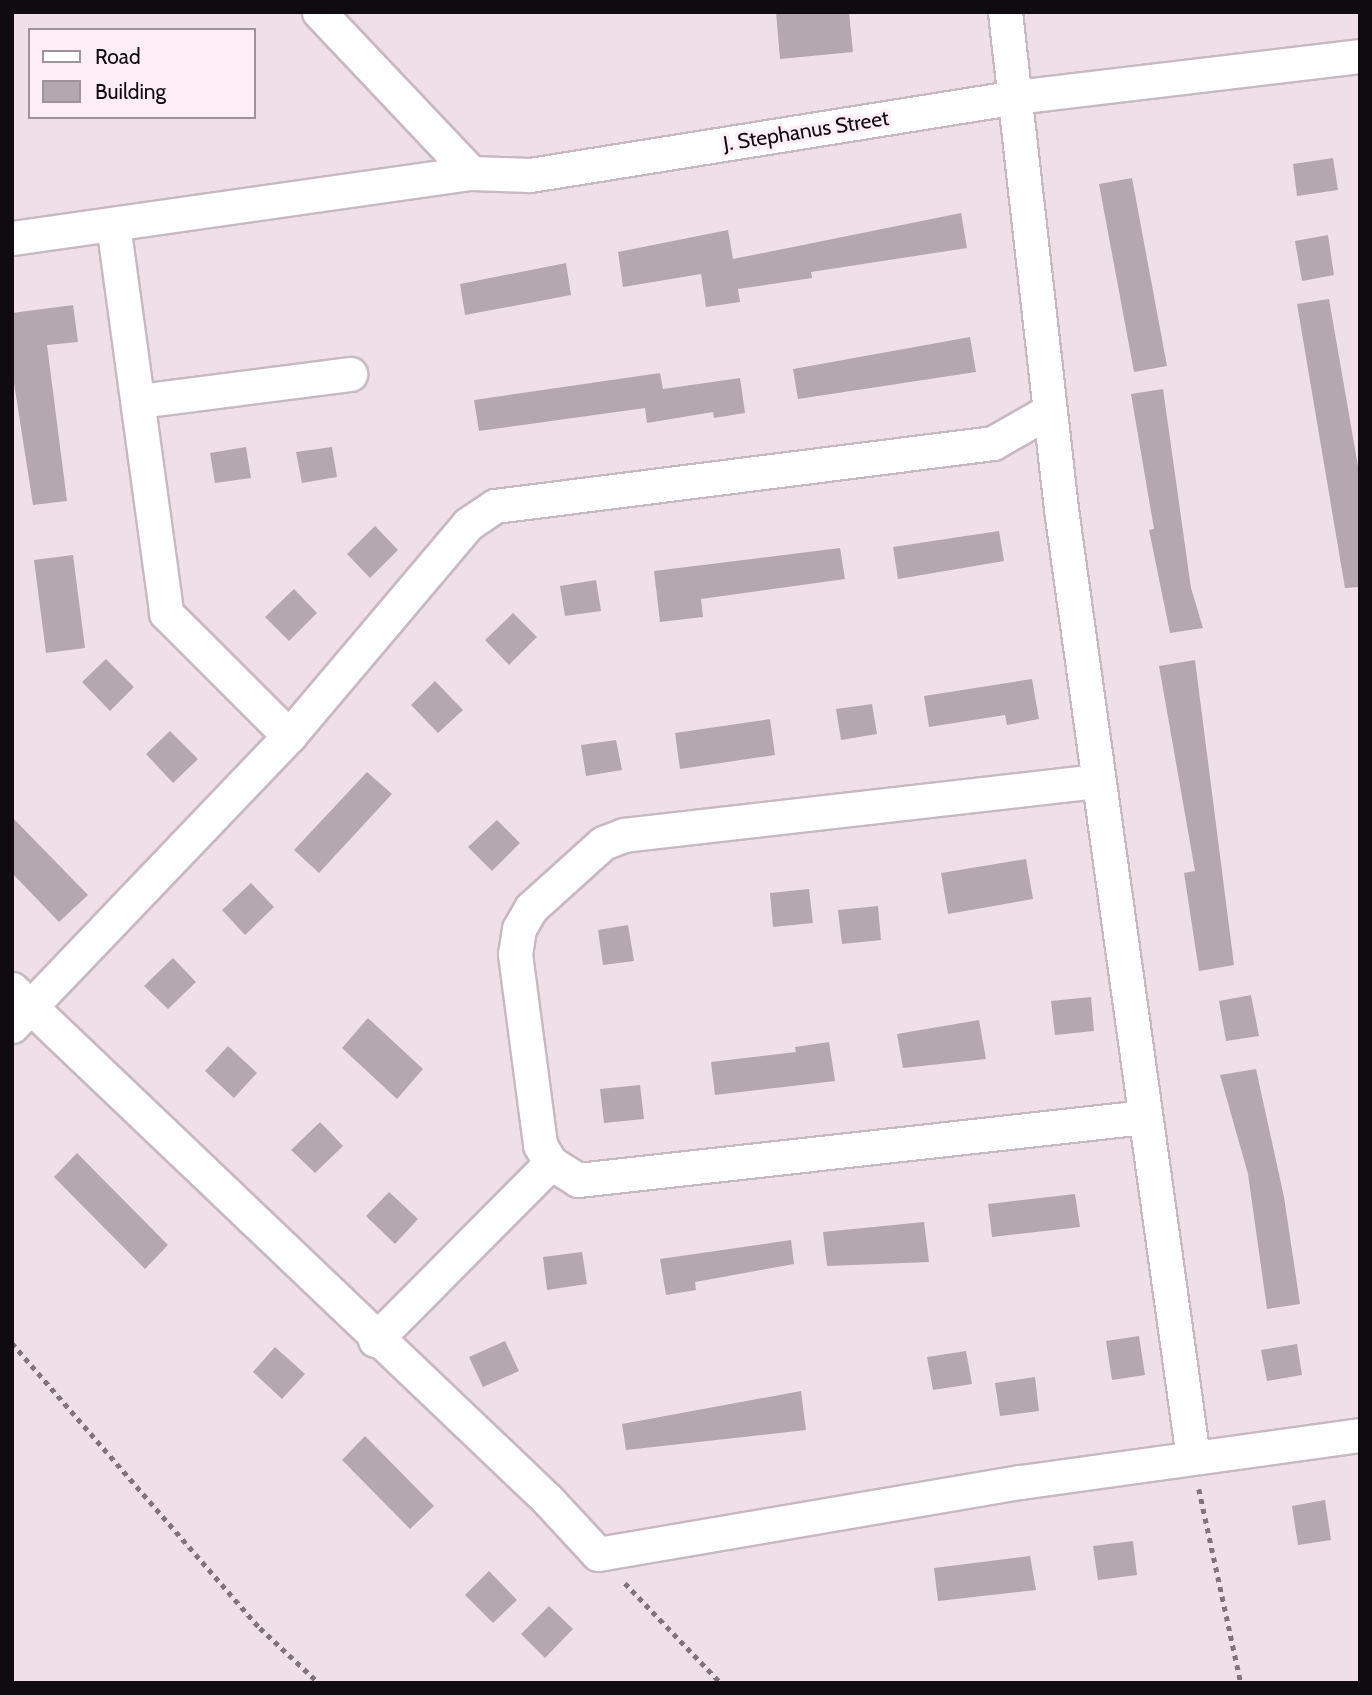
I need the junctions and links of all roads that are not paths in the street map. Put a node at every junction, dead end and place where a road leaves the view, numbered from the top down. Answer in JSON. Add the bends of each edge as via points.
{"nodes":[{"id":1,"x":320,"y":12,"type":"edge"},
{"id":2,"x":1005,"y":12,"type":"edge"},
{"id":3,"x":1360,"y":56,"type":"edge"},
{"id":4,"x":1016,"y":97,"type":"junction"},
{"id":5,"x":471,"y":173,"type":"junction"},
{"id":6,"x":113,"y":224,"type":"junction"},
{"id":7,"x":12,"y":238,"type":"edge"},
{"id":8,"x":350,"y":374,"type":"dead end"},
{"id":9,"x":139,"y":401,"type":"junction"},
{"id":10,"x":1049,"y":411,"type":"junction"},
{"id":11,"x":289,"y":736,"type":"junction"},
{"id":12,"x":1096,"y":781,"type":"junction"},
{"id":13,"x":18,"y":1007,"type":"edge"},
{"id":14,"x":1144,"y":1117,"type":"junction"},
{"id":15,"x":551,"y":1163,"type":"junction"},
{"id":16,"x":375,"y":1340,"type":"junction"},
{"id":17,"x":1360,"y":1435,"type":"edge"},
{"id":18,"x":1193,"y":1458,"type":"junction"}],
"edges":[{"from":1,"to":5,"type":"street"},
{"from":2,"to":4,"type":"street"},
{"from":3,"to":4,"type":"street","name":"J. Stephanus Street"},
{"from":4,"to":5,"type":"street","name":"J. Stephanus Street","via":[[530,175]]},
{"from":4,"to":10,"type":"street"},
{"from":5,"to":6,"type":"street","name":"J. Stephanus Street"},
{"from":6,"to":7,"type":"street","name":"J. Stephanus Street"},
{"from":6,"to":9,"type":"street"},
{"from":8,"to":9,"type":"street"},
{"from":9,"to":11,"type":"street","via":[[166,613]]},
{"from":10,"to":11,"type":"street","via":[[993,443],[495,506],[468,524]]},
{"from":10,"to":12,"type":"street"},
{"from":11,"to":13,"type":"street"},
{"from":12,"to":14,"type":"street"},
{"from":12,"to":15,"type":"street","via":[[624,835],[603,843],[531,908],[519,929],[515,954],[540,1145]]},
{"from":13,"to":16,"type":"street"},
{"from":14,"to":15,"type":"street","via":[[578,1180]]},
{"from":14,"to":18,"type":"street"},
{"from":15,"to":16,"type":"street"},
{"from":16,"to":18,"type":"street","via":[[547,1499],[598,1554]]},
{"from":17,"to":18,"type":"street"}]}
